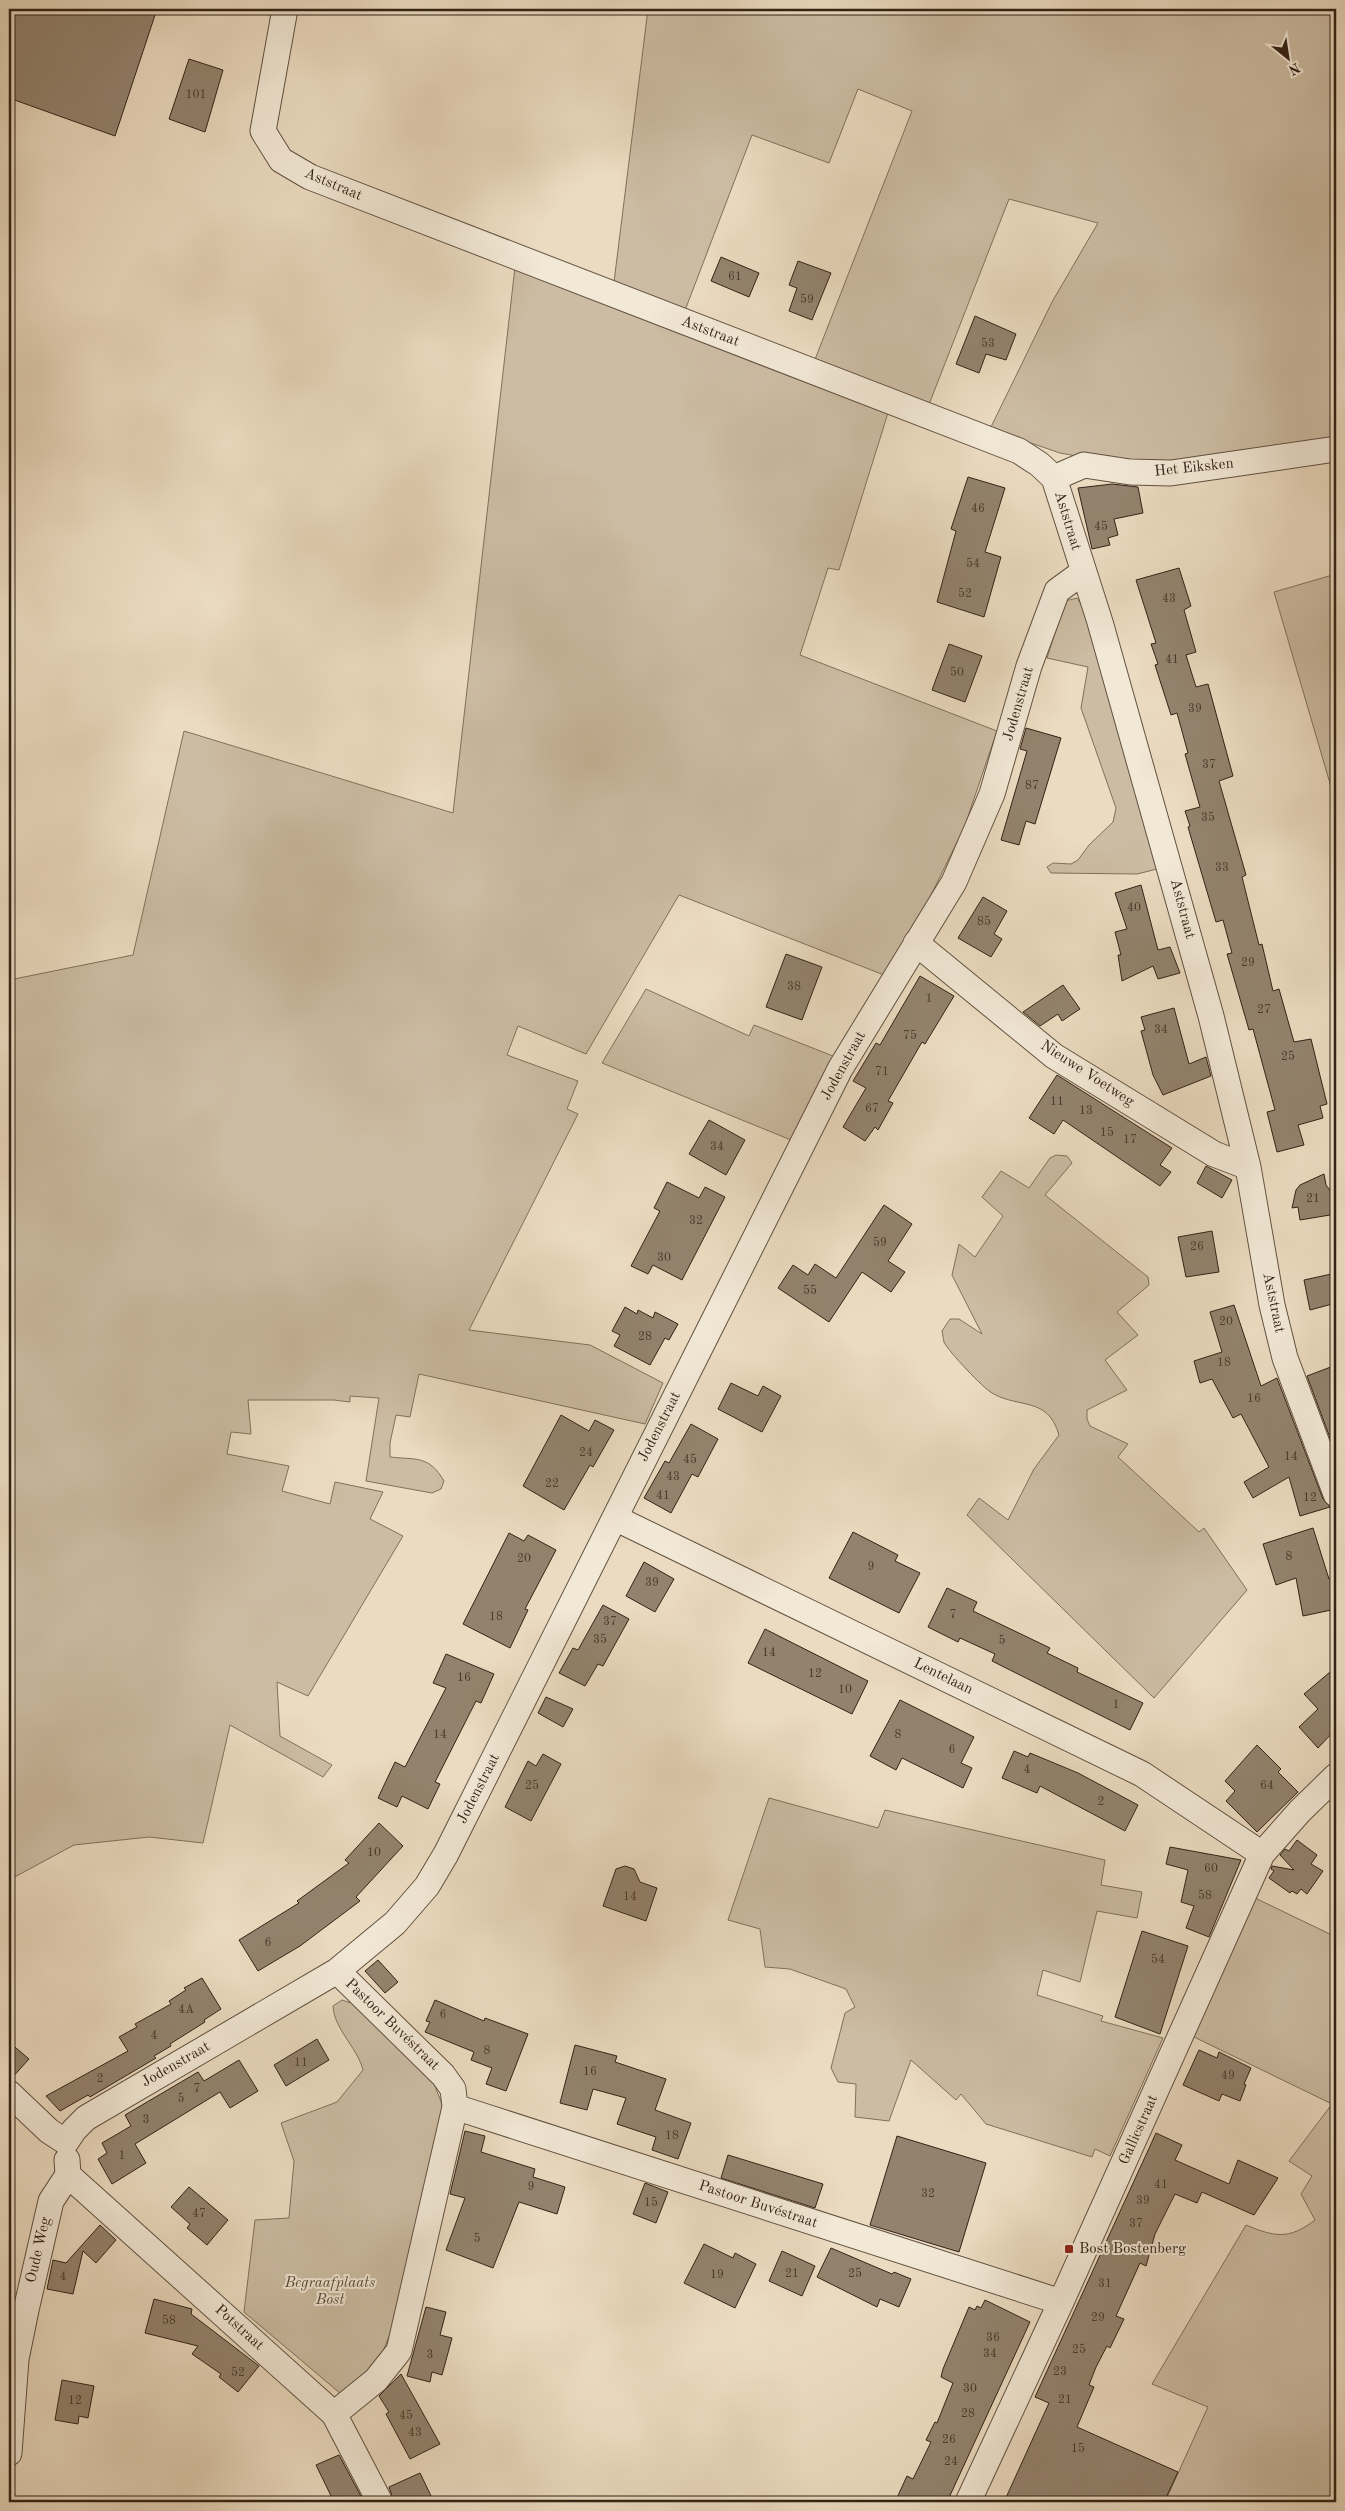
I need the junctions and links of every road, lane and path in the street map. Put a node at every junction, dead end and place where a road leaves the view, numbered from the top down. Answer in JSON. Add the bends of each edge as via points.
{"nodes":[{"id":1,"x":285,"y":9,"type":"edge"},
{"id":2,"x":1336,"y":449,"type":"edge"},
{"id":3,"x":1054,"y":478,"type":"junction"},
{"id":4,"x":1083,"y":572,"type":"junction"},
{"id":5,"x":916,"y":943,"type":"junction"},
{"id":6,"x":1248,"y":1167,"type":"junction"},
{"id":7,"x":1336,"y":1494,"type":"edge"},
{"id":8,"x":615,"y":1518,"type":"junction"},
{"id":9,"x":1336,"y":1776,"type":"edge"},
{"id":10,"x":1262,"y":1854,"type":"junction"},
{"id":11,"x":337,"y":1971,"type":"junction"},
{"id":12,"x":9,"y":2093,"type":"edge"},
{"id":13,"x":456,"y":2107,"type":"junction"},
{"id":14,"x":66,"y":2142,"type":"junction"},
{"id":15,"x":68,"y":2176,"type":"junction"},
{"id":16,"x":1061,"y":2302,"type":"junction"},
{"id":17,"x":334,"y":2414,"type":"junction"},
{"id":18,"x":9,"y":2453,"type":"edge"},
{"id":19,"x":380,"y":2502,"type":"edge"},
{"id":20,"x":968,"y":2502,"type":"edge"}],
"edges":[{"from":1,"to":3,"type":"street","name":"Aststraat","via":[[263,131],[281,160],[310,177],[1019,451]]},
{"from":2,"to":3,"type":"street","name":"Het Eiksken","via":[[1171,473],[1130,472],[1084,465]]},
{"from":3,"to":4,"type":"street","name":"Aststraat"},
{"from":4,"to":5,"type":"street","name":"Jodenstraat","via":[[1057,590],[1029,666],[992,794],[954,882]]},
{"from":4,"to":6,"type":"street","name":"Aststraat","via":[[1171,868]]},
{"from":5,"to":6,"type":"street","name":"Nieuwe Voetweg","via":[[1054,1056],[1214,1154]]},
{"from":5,"to":8,"type":"street","name":"Jodenstraat","via":[[840,1069]]},
{"from":6,"to":7,"type":"street","name":"Aststraat","via":[[1272,1305],[1285,1358]]},
{"from":8,"to":10,"type":"street","name":"Lentelaan","via":[[1142,1774]]},
{"from":8,"to":11,"type":"street","name":"Jodenstraat","via":[[427,1886],[395,1923]]},
{"from":9,"to":10,"type":"street","name":"Gallicstraat"},
{"from":10,"to":16,"type":"street","name":"Gallicstraat"},
{"from":11,"to":13,"type":"street","name":"Pastoor Buvéstraat","via":[[444,2075],[452,2089]]},
{"from":11,"to":14,"type":"street","name":"Jodenstraat","via":[[86,2118]]},
{"from":12,"to":14,"type":"street"},
{"from":13,"to":16,"type":"street","name":"Pastoor Buvéstraat"},
{"from":13,"to":17,"type":"street","via":[[400,2350],[376,2380]]},
{"from":14,"to":15,"type":"street"},
{"from":15,"to":17,"type":"street","name":"Potstraat"},
{"from":15,"to":18,"type":"street","name":"Oude Weg","via":[[51,2201],[28,2301],[16,2359]]},
{"from":16,"to":20,"type":"street","name":"Gallicstraat"},
{"from":17,"to":19,"type":"street","name":"Potstraat"}]}
